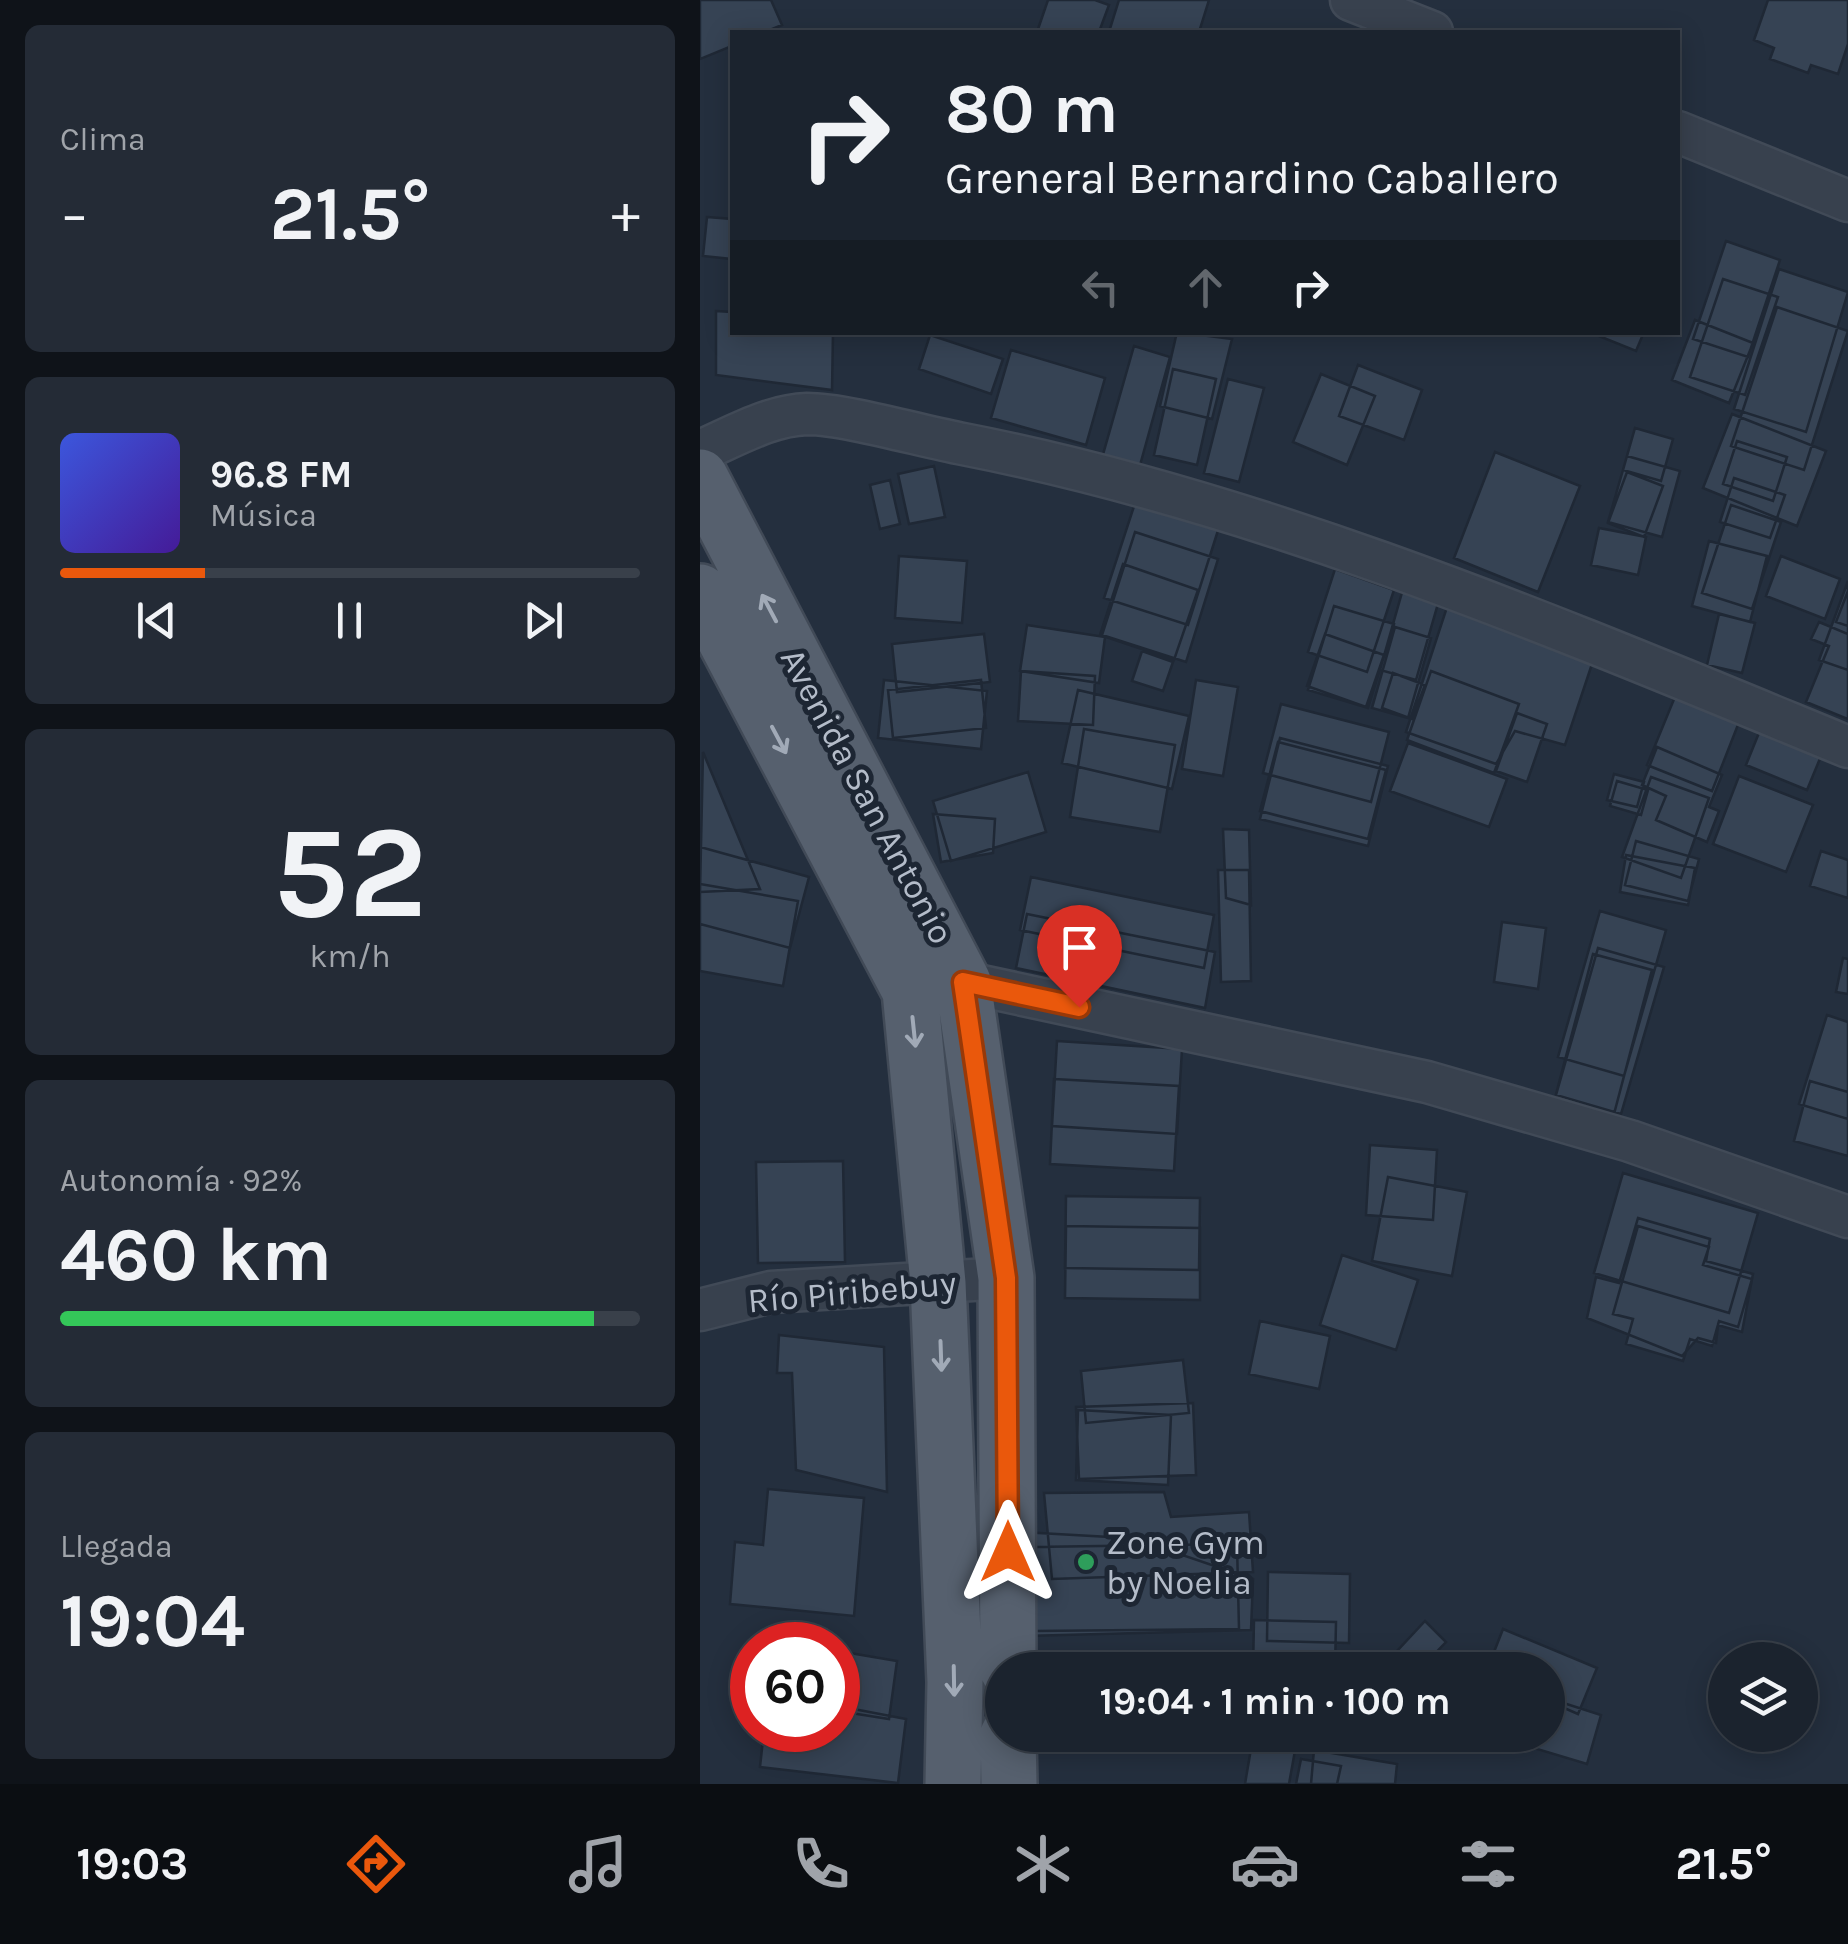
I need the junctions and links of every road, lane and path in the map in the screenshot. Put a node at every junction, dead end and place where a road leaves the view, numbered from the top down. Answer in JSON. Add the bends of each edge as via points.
{"nodes":[{"id":1,"x":1351,"y":0,"type":"edge"},
{"id":2,"x":1427,"y":30,"type":"edge"},
{"id":3,"x":1680,"y":133,"type":"edge"},
{"id":4,"x":1848,"y":201,"type":"edge"},
{"id":5,"x":700,"y":451,"type":"edge"},
{"id":6,"x":700,"y":477,"type":"edge"},
{"id":7,"x":708,"y":616,"type":"edge"},
{"id":8,"x":1848,"y":747,"type":"edge"},
{"id":9,"x":963,"y":982,"type":"junction"},
{"id":10,"x":1848,"y":1216,"type":"edge"},
{"id":11,"x":1006,"y":1278,"type":"junction"},
{"id":12,"x":938,"y":1283,"type":"junction"},
{"id":13,"x":700,"y":1310,"type":"edge"},
{"id":14,"x":1008,"y":1652,"type":"edge"},
{"id":15,"x":1008,"y":1752,"type":"edge"},
{"id":16,"x":953,"y":1784,"type":"edge"},
{"id":17,"x":1009,"y":1784,"type":"edge"}],
"edges":[{"from":1,"to":2,"type":"street"},
{"from":3,"to":4,"type":"street"},
{"from":5,"to":8,"type":"street","via":[[768,421],[807,414],[1029,457],[1342,548]]},
{"from":9,"to":6,"type":"main road","name":"Avenida San Antonio","one_way":true},
{"from":7,"to":12,"type":"main road","name":"Avenida San Antonio","one_way":true,"via":[[910,991]]},
{"from":9,"to":10,"type":"street","via":[[1427,1082],[1630,1141]]},
{"from":9,"to":11,"type":"main road","name":"Avenida San Antonio"},
{"from":11,"to":12,"type":"street","name":"Río Piribebuy"},
{"from":11,"to":14,"type":"main road","name":"Avenida San Antonio"},
{"from":12,"to":13,"type":"street","name":"Río Piribebuy","via":[[771,1292]]},
{"from":12,"to":16,"type":"main road","name":"Avenida San Antonio","one_way":true,"via":[[955,1682]]},
{"from":15,"to":17,"type":"main road"}]}
